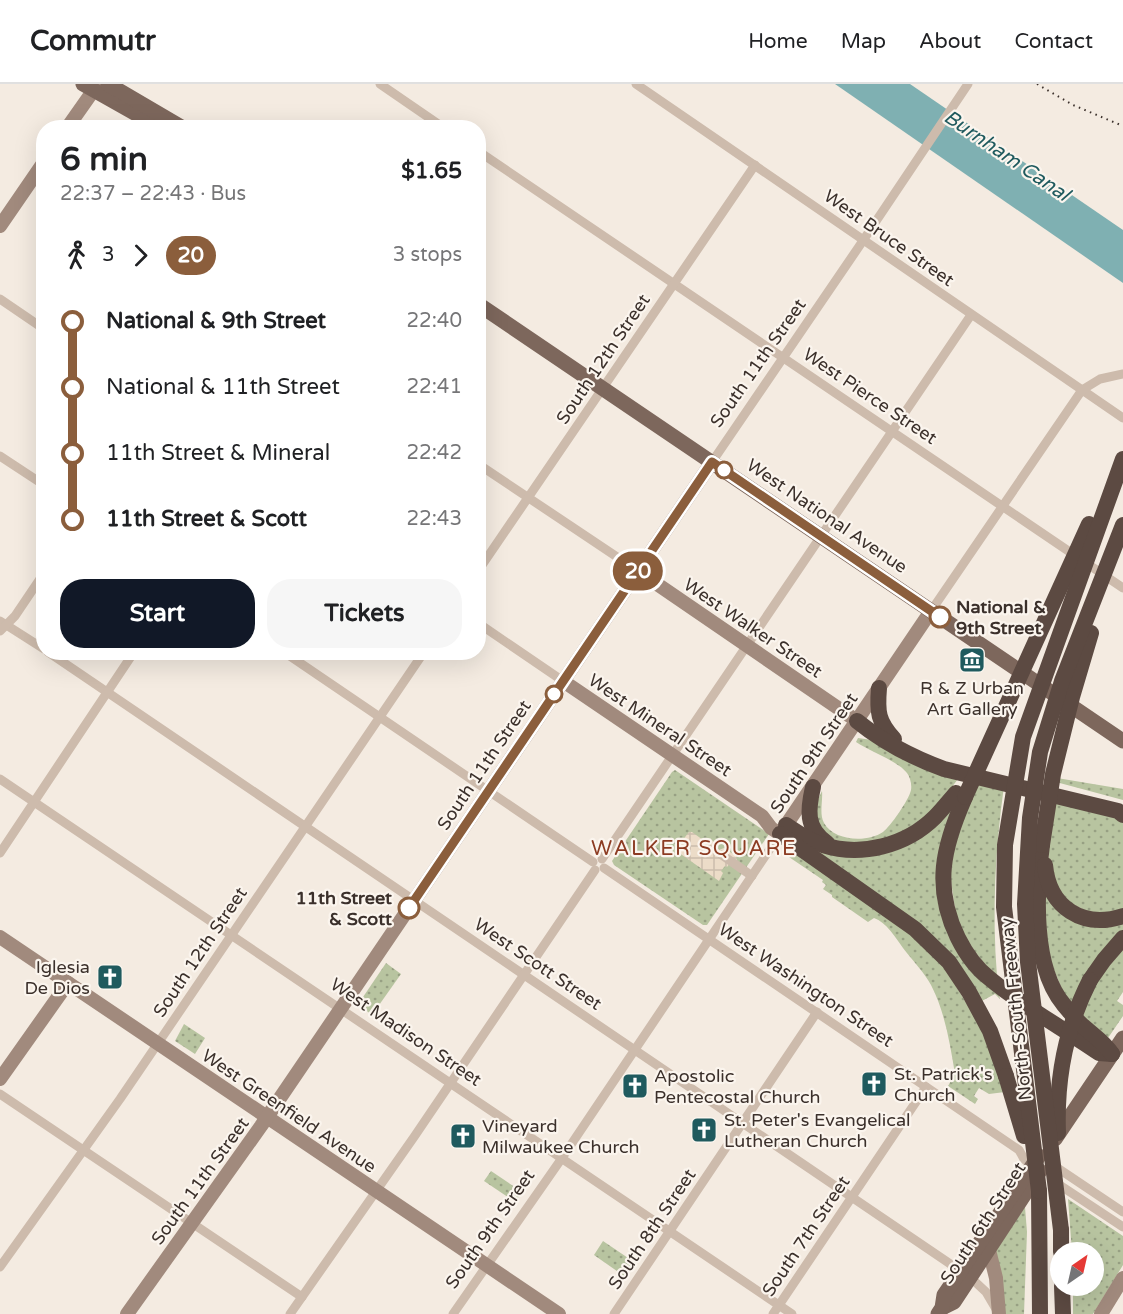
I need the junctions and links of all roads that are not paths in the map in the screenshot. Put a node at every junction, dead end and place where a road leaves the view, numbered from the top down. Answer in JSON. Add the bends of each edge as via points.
{"nodes":[{"id":1,"x":108,"y":84,"type":"edge"},
{"id":2,"x":380,"y":84,"type":"edge"},
{"id":3,"x":636,"y":84,"type":"edge"},
{"id":4,"x":968,"y":84,"type":"edge"},
{"id":5,"x":91,"y":86,"type":"edge"},
{"id":6,"x":147,"y":113,"type":"junction"},
{"id":7,"x":72,"y":120,"type":"edge"},
{"id":8,"x":154,"y":120,"type":"edge"},
{"id":9,"x":164,"y":120,"type":"edge"},
{"id":10,"x":432,"y":120,"type":"edge"},
{"id":11,"x":486,"y":155,"type":"edge"},
{"id":12,"x":755,"y":165,"type":"junction"},
{"id":13,"x":36,"y":176,"type":"edge"},
{"id":14,"x":0,"y":226,"type":"edge"},
{"id":15,"x":864,"y":240,"type":"junction"},
{"id":16,"x":675,"y":283,"type":"junction"},
{"id":17,"x":0,"y":300,"type":"edge"},
{"id":18,"x":486,"y":309,"type":"edge"},
{"id":19,"x":971,"y":315,"type":"junction"},
{"id":20,"x":36,"y":323,"type":"edge"},
{"id":21,"x":783,"y":358,"type":"junction"},
{"id":22,"x":1123,"y":374,"type":"edge"},
{"id":23,"x":603,"y":388,"type":"junction"},
{"id":24,"x":1082,"y":390,"type":"junction"},
{"id":25,"x":1123,"y":418,"type":"edge"},
{"id":26,"x":893,"y":431,"type":"junction"},
{"id":27,"x":1123,"y":450,"type":"edge"},
{"id":28,"x":0,"y":456,"type":"edge"},
{"id":29,"x":1123,"y":459,"type":"edge"},
{"id":30,"x":712,"y":462,"type":"junction"},
{"id":31,"x":486,"y":469,"type":"edge"},
{"id":32,"x":36,"y":480,"type":"edge"},
{"id":33,"x":528,"y":498,"type":"junction"},
{"id":34,"x":1003,"y":506,"type":"junction"},
{"id":35,"x":1123,"y":526,"type":"edge"},
{"id":36,"x":822,"y":537,"type":"junction"},
{"id":37,"x":486,"y":559,"type":"edge"},
{"id":38,"x":638,"y":572,"type":"junction"},
{"id":39,"x":36,"y":585,"type":"edge"},
{"id":40,"x":1123,"y":588,"type":"edge"},
{"id":41,"x":931,"y":611,"type":"junction"},
{"id":42,"x":2,"y":626,"type":"edge"},
{"id":43,"x":486,"y":628,"type":"edge"},
{"id":44,"x":36,"y":645,"type":"edge"},
{"id":45,"x":747,"y":646,"type":"junction"},
{"id":46,"x":60,"y":660,"type":"edge"},
{"id":47,"x":129,"y":660,"type":"edge"},
{"id":48,"x":296,"y":660,"type":"edge"},
{"id":49,"x":418,"y":660,"type":"edge"},
{"id":50,"x":563,"y":681,"type":"junction"},
{"id":51,"x":879,"y":688,"type":"junction"},
{"id":52,"x":108,"y":692,"type":"junction"},
{"id":53,"x":379,"y":717,"type":"junction"},
{"id":54,"x":857,"y":721,"type":"junction"},
{"id":55,"x":894,"y":739,"type":"junction"},
{"id":56,"x":1123,"y":741,"type":"edge"},
{"id":57,"x":673,"y":755,"type":"junction"},
{"id":58,"x":0,"y":779,"type":"edge"},
{"id":59,"x":813,"y":787,"type":"junction"},
{"id":60,"x":489,"y":790,"type":"junction"},
{"id":61,"x":960,"y":795,"type":"junction"},
{"id":62,"x":34,"y":802,"type":"junction"},
{"id":63,"x":1123,"y":805,"type":"edge"},
{"id":64,"x":1123,"y":815,"type":"edge"},
{"id":65,"x":306,"y":827,"type":"junction"},
{"id":66,"x":783,"y":830,"type":"junction"},
{"id":67,"x":1042,"y":846,"type":"junction"},
{"id":68,"x":836,"y":848,"type":"junction"},
{"id":69,"x":0,"y":853,"type":"edge"},
{"id":70,"x":722,"y":855,"type":"dead end"},
{"id":71,"x":599,"y":865,"type":"junction"},
{"id":72,"x":752,"y":876,"type":"junction"},
{"id":73,"x":414,"y":900,"type":"junction"},
{"id":74,"x":1123,"y":916,"type":"edge"},
{"id":75,"x":232,"y":934,"type":"junction"},
{"id":76,"x":0,"y":938,"type":"edge"},
{"id":77,"x":1123,"y":938,"type":"edge"},
{"id":78,"x":708,"y":939,"type":"junction"},
{"id":79,"x":524,"y":974,"type":"junction"},
{"id":80,"x":68,"y":983,"type":"junction"},
{"id":81,"x":341,"y":1009,"type":"junction"},
{"id":82,"x":817,"y":1012,"type":"junction"},
{"id":83,"x":1123,"y":1038,"type":"edge"},
{"id":84,"x":158,"y":1044,"type":"junction"},
{"id":85,"x":635,"y":1050,"type":"junction"},
{"id":86,"x":1118,"y":1058,"type":"edge"},
{"id":87,"x":0,"y":1079,"type":"edge"},
{"id":88,"x":451,"y":1083,"type":"junction"},
{"id":89,"x":926,"y":1087,"type":"junction"},
{"id":90,"x":0,"y":1094,"type":"edge"},
{"id":91,"x":267,"y":1117,"type":"junction"},
{"id":92,"x":744,"y":1123,"type":"junction"},
{"id":93,"x":84,"y":1150,"type":"junction"},
{"id":94,"x":562,"y":1158,"type":"junction"},
{"id":95,"x":1040,"y":1161,"type":"junction"},
{"id":96,"x":376,"y":1191,"type":"junction"},
{"id":97,"x":1039,"y":1191,"type":"junction"},
{"id":98,"x":853,"y":1196,"type":"junction"},
{"id":99,"x":1123,"y":1212,"type":"edge"},
{"id":100,"x":191,"y":1223,"type":"junction"},
{"id":101,"x":992,"y":1224,"type":"junction"},
{"id":102,"x":1123,"y":1227,"type":"edge"},
{"id":103,"x":1061,"y":1230,"type":"junction"},
{"id":104,"x":669,"y":1232,"type":"junction"},
{"id":105,"x":1061,"y":1242,"type":"edge"},
{"id":106,"x":989,"y":1251,"type":"junction"},
{"id":107,"x":487,"y":1266,"type":"junction"},
{"id":108,"x":0,"y":1267,"type":"edge"},
{"id":109,"x":966,"y":1274,"type":"junction"},
{"id":110,"x":1123,"y":1278,"type":"edge"},
{"id":111,"x":1062,"y":1296,"type":"edge"},
{"id":112,"x":302,"y":1297,"type":"junction"},
{"id":113,"x":779,"y":1305,"type":"junction"},
{"id":114,"x":940,"y":1311,"type":"edge"},
{"id":115,"x":127,"y":1314,"type":"edge"},
{"id":116,"x":290,"y":1314,"type":"edge"},
{"id":117,"x":453,"y":1314,"type":"edge"},
{"id":118,"x":559,"y":1314,"type":"edge"},
{"id":119,"x":614,"y":1314,"type":"edge"},
{"id":120,"x":773,"y":1314,"type":"edge"},
{"id":121,"x":792,"y":1314,"type":"edge"},
{"id":122,"x":998,"y":1314,"type":"edge"},
{"id":123,"x":1040,"y":1314,"type":"edge"},
{"id":124,"x":1063,"y":1314,"type":"edge"},
{"id":125,"x":1101,"y":1314,"type":"edge"}],
"edges":[{"from":1,"to":6,"type":"main road"},
{"from":2,"to":10,"type":"street"},
{"from":3,"to":12,"type":"street","name":"West Bruce Street"},
{"from":4,"to":15,"type":"street","name":"South 11th Street"},
{"from":5,"to":6,"type":"main road"},
{"from":5,"to":7,"type":"street"},
{"from":6,"to":8,"type":"main road"},
{"from":6,"to":9,"type":"main road"},
{"from":11,"to":16,"type":"street","name":"West Pierce Street"},
{"from":12,"to":15,"type":"street","name":"West Bruce Street"},
{"from":12,"to":16,"type":"street","name":"South 12th Street"},
{"from":13,"to":14,"type":"street"},
{"from":15,"to":19,"type":"street","name":"West Bruce Street"},
{"from":15,"to":21,"type":"street","name":"South 11th Street"},
{"from":16,"to":21,"type":"street","name":"West Pierce Street"},
{"from":16,"to":23,"type":"street","name":"South 12th Street"},
{"from":17,"to":20,"type":"street"},
{"from":18,"to":23,"type":"main road","name":"West National Avenue"},
{"from":19,"to":24,"type":"street","name":"West Bruce Street"},
{"from":19,"to":26,"type":"street"},
{"from":21,"to":26,"type":"street","name":"West Pierce Street"},
{"from":21,"to":30,"type":"street","name":"South 11th Street"},
{"from":22,"to":24,"type":"street","via":[[1100,379]]},
{"from":23,"to":30,"type":"main road","name":"West National Avenue"},
{"from":23,"to":33,"type":"street","name":"South 12th Street"},
{"from":24,"to":25,"type":"street","name":"West Bruce Street"},
{"from":24,"to":34,"type":"street","name":"South 9th Street"},
{"from":26,"to":34,"type":"street","name":"West Pierce Street"},
{"from":26,"to":36,"type":"street"},
{"from":27,"to":61,"type":"highway","bridge":true,"via":[[990,740]]},
{"from":28,"to":32,"type":"street"},
{"from":29,"to":97,"type":"highway","name":"North-South Freeway","bridge":true,"via":[[1023,737],[1005,845],[1004,907]]},
{"from":30,"to":36,"type":"main road","name":"West National Avenue"},
{"from":30,"to":38,"type":"street","name":"South 11th Street"},
{"from":31,"to":33,"type":"street","name":"West Walker Street"},
{"from":33,"to":37,"type":"street","name":"South 12th Street"},
{"from":33,"to":38,"type":"street","name":"West Walker Street"},
{"from":34,"to":40,"type":"street","name":"West Pierce Street"},
{"from":34,"to":41,"type":"street","name":"South 9th Street"},
{"from":35,"to":67,"type":"highway","bridge":true,"via":[[1069,708],[1053,774]]},
{"from":35,"to":103,"type":"highway","name":"North-South Freeway","bridge":true,"via":[[1062,681],[1040,752],[1030,818],[1025,904],[1028,962]]},
{"from":36,"to":41,"type":"main road","name":"West National Avenue"},
{"from":36,"to":45,"type":"street"},
{"from":38,"to":45,"type":"street","name":"West Walker Street"},
{"from":38,"to":50,"type":"street","name":"South 11th Street"},
{"from":39,"to":42,"type":"street","via":[[15,616]]},
{"from":41,"to":51,"type":"street","name":"South 9th Street"},
{"from":41,"to":56,"type":"main road","name":"West National Avenue"},
{"from":42,"to":44,"type":"street"},
{"from":43,"to":50,"type":"street","name":"West Mineral Street"},
{"from":45,"to":54,"type":"street","name":"West Walker Street"},
{"from":45,"to":57,"type":"street"},
{"from":46,"to":52,"type":"street","name":"West Scott Street"},
{"from":47,"to":52,"type":"street"},
{"from":48,"to":53,"type":"street","name":"West Washington Street"},
{"from":49,"to":53,"type":"street","name":"South 12th Street"},
{"from":50,"to":57,"type":"street","name":"West Mineral Street"},
{"from":50,"to":60,"type":"street","name":"South 11th Street"},
{"from":51,"to":54,"type":"street","name":"South 9th Street"},
{"from":51,"to":55,"type":"highway","via":[[879,715]]},
{"from":52,"to":62,"type":"street"},
{"from":52,"to":65,"type":"street","name":"West Scott Street"},
{"from":53,"to":60,"type":"street","name":"West Washington Street"},
{"from":53,"to":65,"type":"street","name":"South 12th Street"},
{"from":54,"to":55,"type":"highway"},
{"from":54,"to":59,"type":"street","name":"South 9th Street"},
{"from":54,"to":64,"type":"highway","via":[[890,746],[935,765]]},
{"from":55,"to":63,"type":"highway","via":[[942,758]]},
{"from":57,"to":66,"type":"street","name":"West Mineral Street","via":[[762,816],[777,819]]},
{"from":57,"to":71,"type":"street"},
{"from":58,"to":62,"type":"street","name":"West Madison Street"},
{"from":59,"to":66,"type":"street","name":"South 9th Street"},
{"from":59,"to":68,"type":"highway","via":[[809,819],[820,837]]},
{"from":60,"to":71,"type":"street","name":"West Washington Street"},
{"from":60,"to":73,"type":"street","name":"South 11th Street"},
{"from":61,"to":68,"type":"highway","via":[[909,837],[883,847]]},
{"from":61,"to":86,"type":"highway","via":[[944,862],[944,893],[948,918],[964,951],[987,977],[1099,1053]]},
{"from":62,"to":69,"type":"street"},
{"from":62,"to":75,"type":"street","name":"West Madison Street"},
{"from":65,"to":73,"type":"street","name":"West Scott Street"},
{"from":65,"to":75,"type":"street","name":"South 12th Street"},
{"from":66,"to":68,"type":"highway"},
{"from":66,"to":72,"type":"street","name":"South 9th Street"},
{"from":66,"to":97,"type":"highway","bridge":true,"via":[[915,929],[949,962],[990,1031]]},
{"from":67,"to":74,"type":"highway","via":[[1052,893],[1067,910],[1100,921]]},
{"from":67,"to":86,"type":"highway","via":[[1038,919],[1045,963],[1062,1003]]},
{"from":70,"to":72,"type":"street"},
{"from":71,"to":78,"type":"street","name":"West Washington Street"},
{"from":71,"to":79,"type":"street"},
{"from":72,"to":78,"type":"street","name":"South 9th Street"},
{"from":73,"to":79,"type":"street","name":"West Scott Street"},
{"from":73,"to":81,"type":"street","name":"South 11th Street"},
{"from":75,"to":81,"type":"street","name":"West Madison Street"},
{"from":75,"to":84,"type":"street","name":"South 12th Street"},
{"from":76,"to":80,"type":"street","name":"West Greenfield Avenue"},
{"from":77,"to":103,"type":"highway","bridge":true,"via":[[1090,980],[1071,1025],[1057,1117]]},
{"from":78,"to":82,"type":"street","name":"West Washington Street"},
{"from":78,"to":85,"type":"street","name":"South 9th Street"},
{"from":79,"to":85,"type":"street","name":"West Scott Street"},
{"from":79,"to":88,"type":"street"},
{"from":80,"to":84,"type":"street","name":"West Greenfield Avenue"},
{"from":80,"to":87,"type":"street"},
{"from":81,"to":88,"type":"street","name":"West Madison Street"},
{"from":81,"to":91,"type":"street","name":"South 11th Street"},
{"from":82,"to":89,"type":"street","name":"West Washington Street"},
{"from":82,"to":92,"type":"street","name":"South 8th Street"},
{"from":83,"to":86,"type":"main road","name":"South 6th Street"},
{"from":84,"to":91,"type":"street","name":"West Greenfield Avenue"},
{"from":84,"to":93,"type":"street","name":"South 12th Street"},
{"from":85,"to":92,"type":"street","name":"West Scott Street"},
{"from":85,"to":94,"type":"street","name":"South 9th Street"},
{"from":86,"to":95,"type":"main road","name":"South 6th Street"},
{"from":88,"to":94,"type":"street","name":"West Madison Street"},
{"from":88,"to":96,"type":"street"},
{"from":89,"to":95,"type":"street","name":"West Washington Street","via":[[1019,1150],[1030,1150]]},
{"from":89,"to":98,"type":"street","name":"South 7th Street"},
{"from":90,"to":93,"type":"street"},
{"from":91,"to":96,"type":"street","name":"West Greenfield Avenue"},
{"from":91,"to":100,"type":"street","name":"South 11th Street"},
{"from":92,"to":98,"type":"street","name":"West Scott Street"},
{"from":92,"to":104,"type":"street","name":"South 8th Street"},
{"from":93,"to":100,"type":"street"},
{"from":93,"to":108,"type":"street","name":"South 12th Street"},
{"from":94,"to":104,"type":"street","name":"West Madison Street"},
{"from":94,"to":107,"type":"street","name":"South 9th Street"},
{"from":95,"to":99,"type":"street","name":"West Washington Street"},
{"from":95,"to":101,"type":"main road","name":"South 6th Street"},
{"from":95,"to":102,"type":"street","name":"West Washington Street"},
{"from":95,"to":106,"type":"main road","name":"South 6th Street"},
{"from":96,"to":107,"type":"street","name":"West Greenfield Avenue"},
{"from":96,"to":112,"type":"street"},
{"from":97,"to":123,"type":"highway","name":"North-South Freeway"},
{"from":98,"to":109,"type":"street","name":"West Scott Street"},
{"from":98,"to":113,"type":"street","name":"South 7th Street"},
{"from":100,"to":112,"type":"street"},
{"from":100,"to":115,"type":"street","name":"South 11th Street"},
{"from":101,"to":106,"type":"street"},
{"from":101,"to":109,"type":"main road","name":"South 6th Street"},
{"from":103,"to":105,"type":"highway","name":"North-South Freeway"},
{"from":104,"to":113,"type":"street","name":"West Madison Street"},
{"from":104,"to":119,"type":"street","name":"South 8th Street"},
{"from":106,"to":109,"type":"main road","name":"South 6th Street"},
{"from":106,"to":122,"type":"street","via":[[996,1278]]},
{"from":107,"to":117,"type":"street","name":"South 9th Street"},
{"from":107,"to":118,"type":"street","name":"West Greenfield Avenue"},
{"from":109,"to":114,"type":"main road","name":"South 6th Street","via":[[944,1295]]},
{"from":109,"to":122,"type":"street","name":"West Scott Street","via":[[986,1292]]},
{"from":110,"to":125,"type":"street"},
{"from":111,"to":124,"type":"highway"},
{"from":112,"to":116,"type":"street"},
{"from":113,"to":120,"type":"street","name":"South 7th Street"},
{"from":113,"to":121,"type":"street","name":"West Madison Street"}]}
